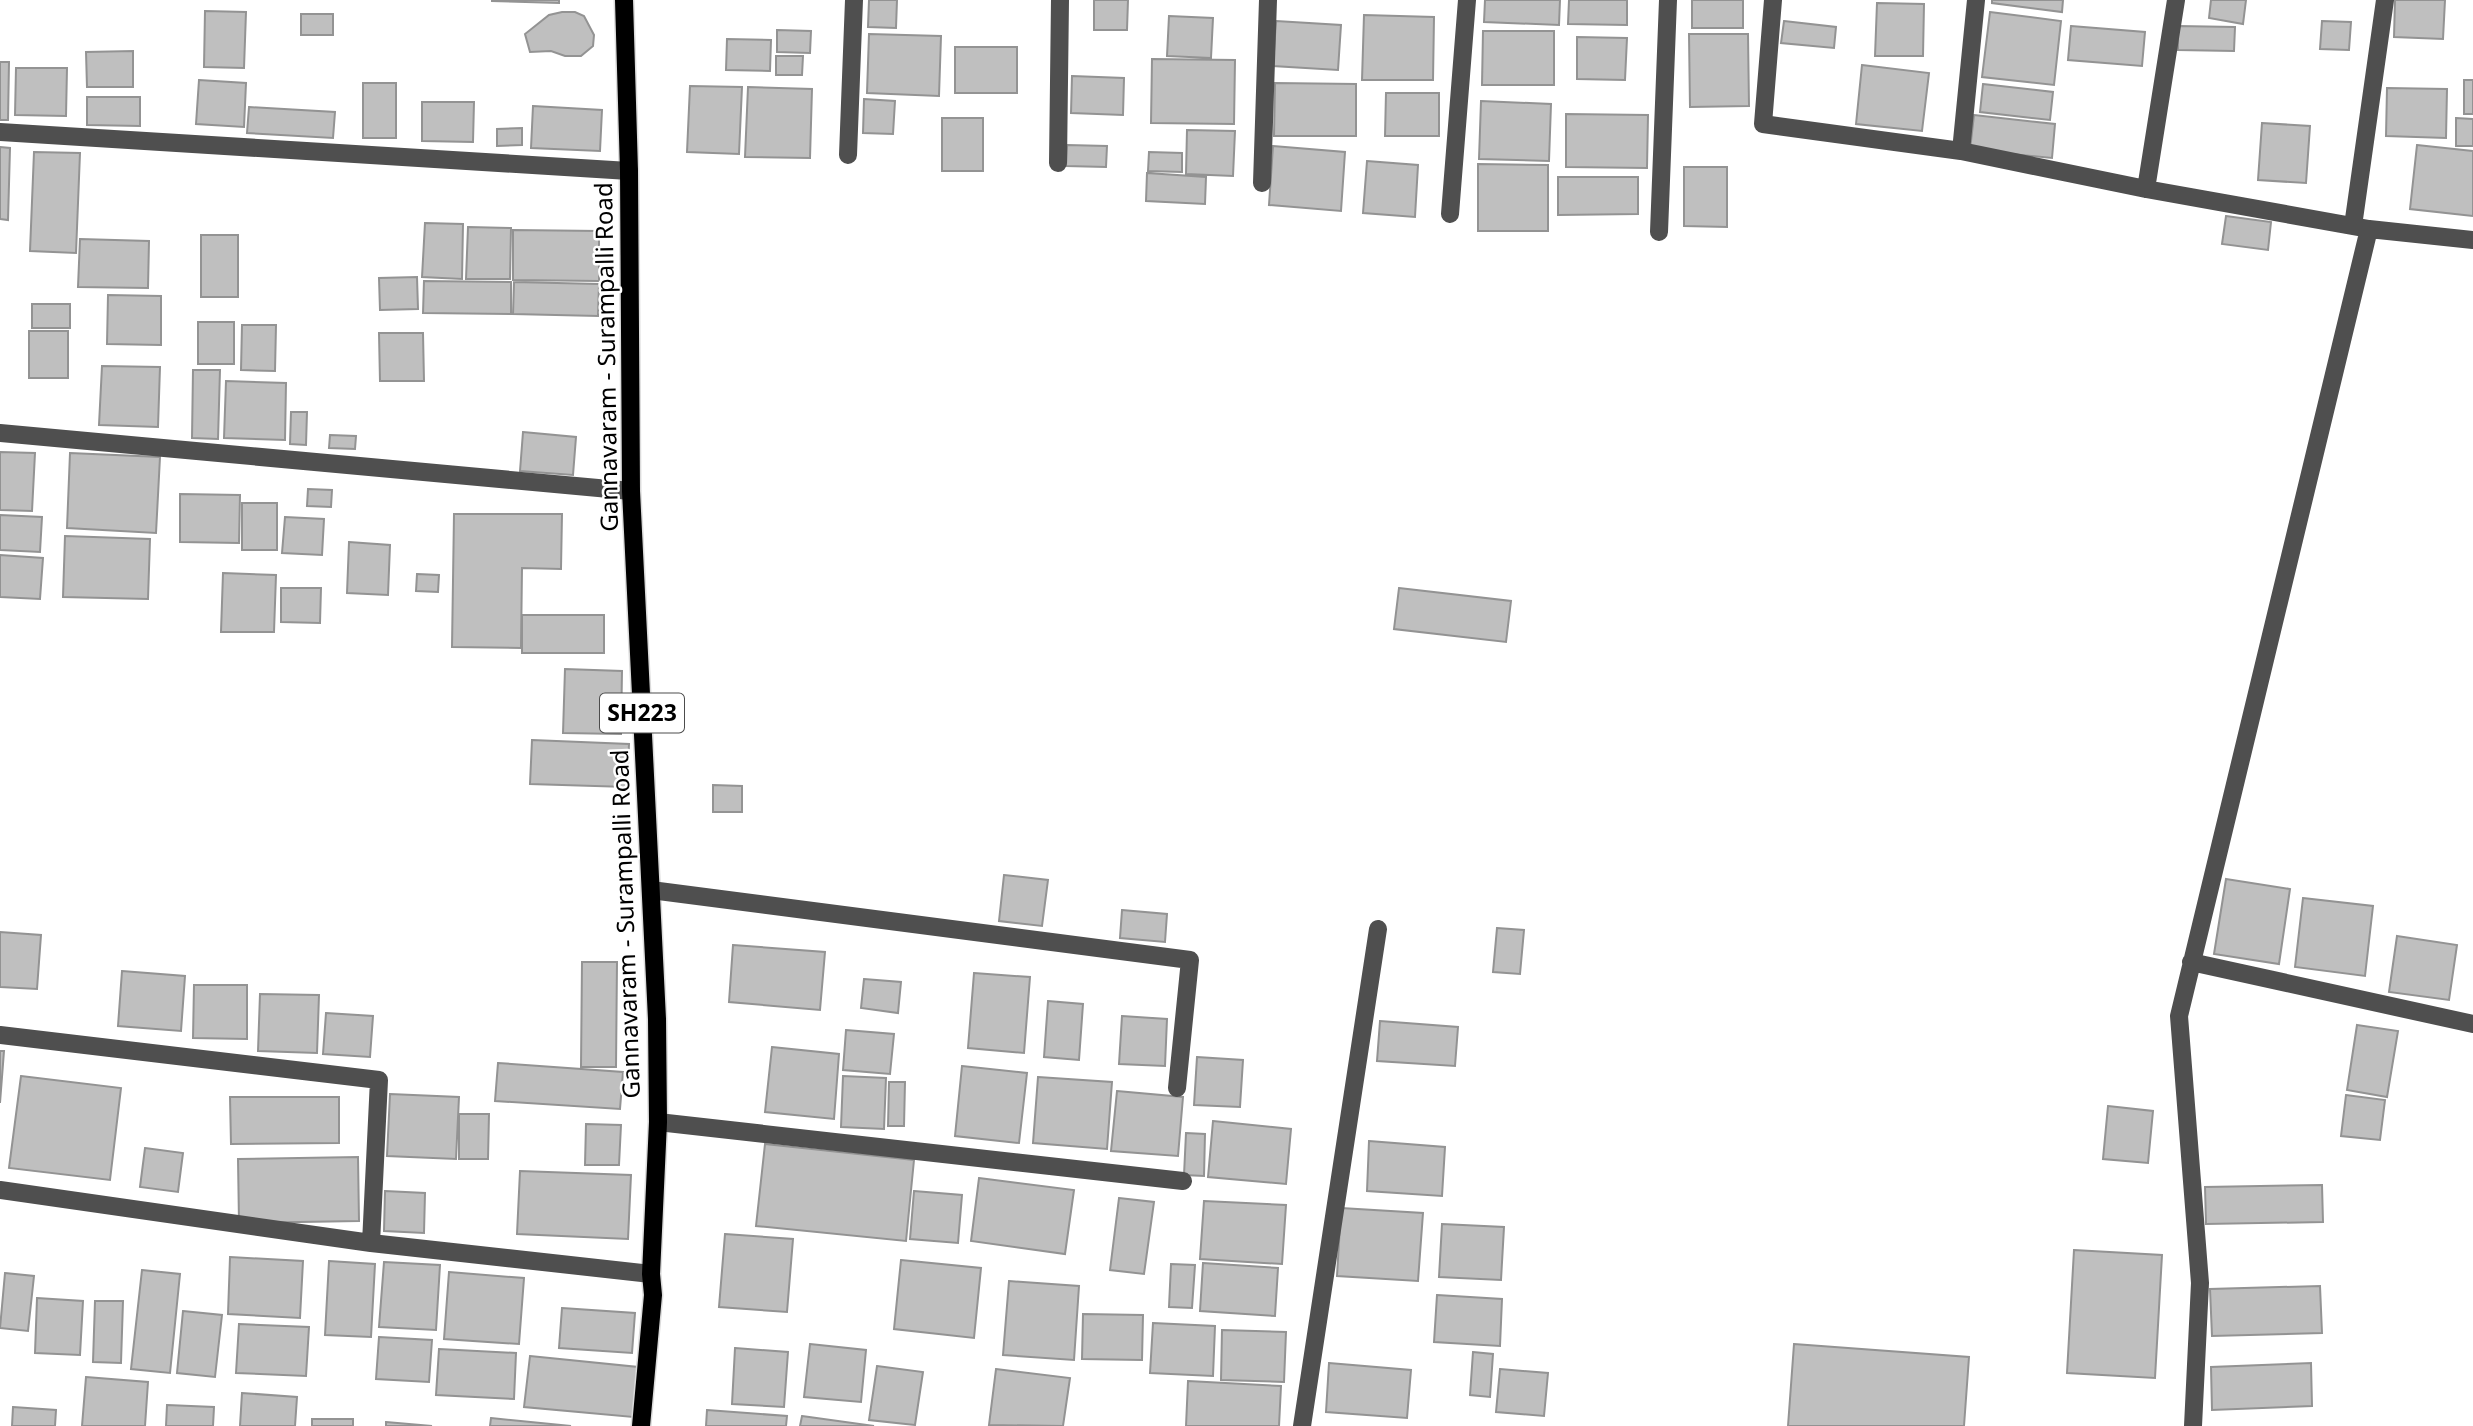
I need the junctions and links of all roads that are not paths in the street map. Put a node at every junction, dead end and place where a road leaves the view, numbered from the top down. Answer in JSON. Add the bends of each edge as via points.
{"nodes":[{"id":1,"x":624,"y":0,"type":"edge"},
{"id":2,"x":854,"y":0,"type":"edge"},
{"id":3,"x":1060,"y":0,"type":"edge"},
{"id":4,"x":1268,"y":0,"type":"edge"},
{"id":5,"x":1467,"y":0,"type":"edge"},
{"id":6,"x":1668,"y":0,"type":"edge"},
{"id":7,"x":1773,"y":0,"type":"edge"},
{"id":8,"x":1976,"y":0,"type":"edge"},
{"id":9,"x":2176,"y":0,"type":"edge"},
{"id":10,"x":2385,"y":0,"type":"edge"},
{"id":11,"x":0,"y":132,"type":"edge"},
{"id":12,"x":1961,"y":151,"type":"junction"},
{"id":13,"x":848,"y":155,"type":"dead end"},
{"id":14,"x":1058,"y":163,"type":"dead end"},
{"id":15,"x":629,"y":171,"type":"junction"},
{"id":16,"x":1262,"y":183,"type":"dead end"},
{"id":17,"x":2146,"y":189,"type":"junction"},
{"id":18,"x":1450,"y":214,"type":"dead end"},
{"id":19,"x":2361,"y":228,"type":"junction"},
{"id":20,"x":1659,"y":232,"type":"dead end"},
{"id":21,"x":2473,"y":240,"type":"edge"},
{"id":22,"x":0,"y":433,"type":"edge"},
{"id":23,"x":631,"y":491,"type":"junction"},
{"id":24,"x":651,"y":890,"type":"junction"},
{"id":25,"x":1378,"y":929,"type":"dead end"},
{"id":26,"x":2191,"y":962,"type":"junction"},
{"id":27,"x":2473,"y":1024,"type":"edge"},
{"id":28,"x":0,"y":1035,"type":"edge"},
{"id":29,"x":1177,"y":1087,"type":"dead end"},
{"id":30,"x":658,"y":1122,"type":"junction"},
{"id":31,"x":1183,"y":1181,"type":"dead end"},
{"id":32,"x":0,"y":1190,"type":"edge"},
{"id":33,"x":371,"y":1243,"type":"junction"},
{"id":34,"x":651,"y":1274,"type":"junction"},
{"id":35,"x":641,"y":1426,"type":"edge"},
{"id":36,"x":1302,"y":1426,"type":"edge"},
{"id":37,"x":2193,"y":1426,"type":"edge"}],
"edges":[{"from":1,"to":15,"type":"main road","name":"Gannavaram - Surampalli Road","number":"SH223"},
{"from":2,"to":13,"type":"street"},
{"from":3,"to":14,"type":"street"},
{"from":4,"to":16,"type":"street"},
{"from":5,"to":18,"type":"street"},
{"from":6,"to":20,"type":"street"},
{"from":7,"to":12,"type":"street","via":[[1763,124]]},
{"from":8,"to":12,"type":"street"},
{"from":9,"to":17,"type":"street"},
{"from":10,"to":19,"type":"street"},
{"from":11,"to":15,"type":"street"},
{"from":12,"to":17,"type":"street"},
{"from":15,"to":23,"type":"main road","name":"Gannavaram - Surampalli Road","number":"SH223"},
{"from":17,"to":19,"type":"street"},
{"from":19,"to":21,"type":"street"},
{"from":19,"to":26,"type":"street"},
{"from":22,"to":23,"type":"street"},
{"from":23,"to":24,"type":"main road","name":"Gannavaram - Surampalli Road","number":"SH223"},
{"from":24,"to":29,"type":"street","via":[[1190,960]]},
{"from":24,"to":30,"type":"main road","name":"Gannavaram - Surampalli Road","number":"SH223"},
{"from":25,"to":36,"type":"street"},
{"from":26,"to":27,"type":"street"},
{"from":26,"to":37,"type":"street","via":[[2179,1016],[2200,1283]]},
{"from":28,"to":33,"type":"street","via":[[379,1080]]},
{"from":30,"to":31,"type":"street"},
{"from":30,"to":34,"type":"main road","name":"Gannavaram - Surampalli Road","number":"SH223"},
{"from":32,"to":33,"type":"street"},
{"from":33,"to":34,"type":"street"},
{"from":34,"to":35,"type":"main road","name":"Gannavaram - Surampalli Road","number":"SH223"}]}
